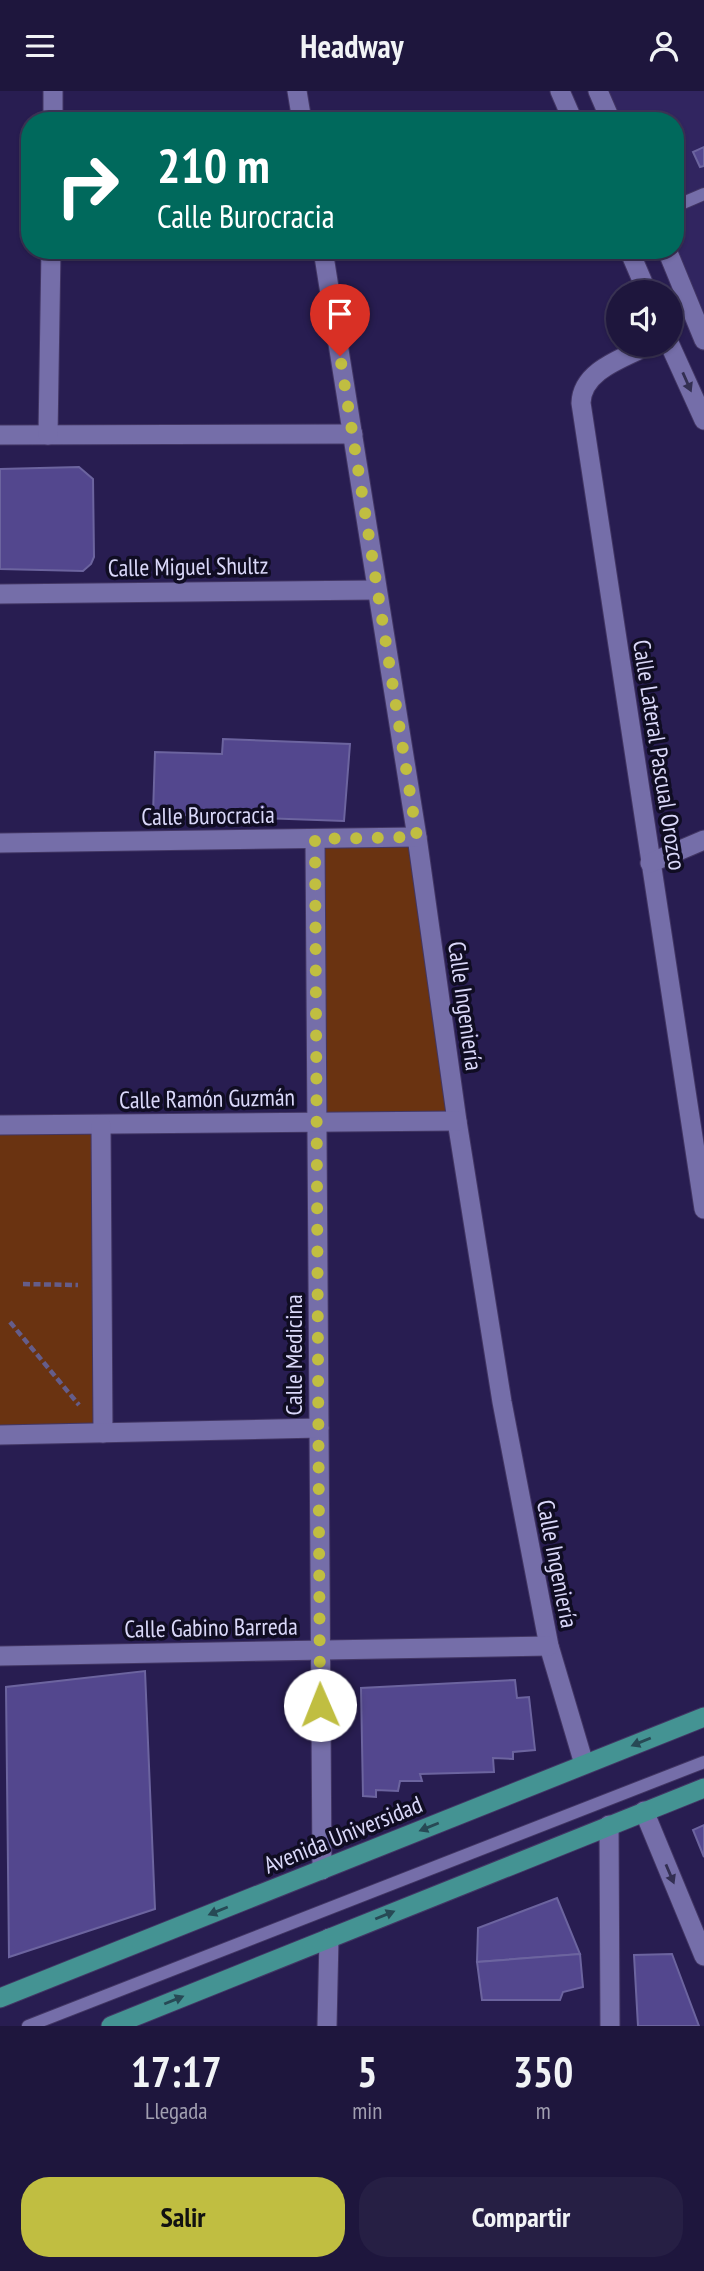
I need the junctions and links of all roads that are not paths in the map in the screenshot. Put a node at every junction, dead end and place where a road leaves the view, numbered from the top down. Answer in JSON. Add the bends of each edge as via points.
{"nodes":[{"id":1,"x":53,"y":91,"type":"edge"},
{"id":2,"x":297,"y":91,"type":"edge"},
{"id":3,"x":560,"y":91,"type":"edge"},
{"id":4,"x":598,"y":91,"type":"edge"},
{"id":5,"x":53,"y":112,"type":"edge"},
{"id":6,"x":300,"y":112,"type":"edge"},
{"id":7,"x":569,"y":112,"type":"edge"},
{"id":8,"x":607,"y":112,"type":"edge"},
{"id":9,"x":704,"y":194,"type":"edge"},
{"id":10,"x":684,"y":203,"type":"edge"},
{"id":11,"x":51,"y":259,"type":"edge"},
{"id":12,"x":324,"y":259,"type":"edge"},
{"id":13,"x":633,"y":259,"type":"edge"},
{"id":14,"x":671,"y":259,"type":"edge"},
{"id":15,"x":643,"y":280,"type":"edge"},
{"id":16,"x":704,"y":340,"type":"edge"},
{"id":17,"x":626,"y":357,"type":"edge"},
{"id":18,"x":675,"y":357,"type":"edge"},
{"id":19,"x":704,"y":420,"type":"edge"},
{"id":20,"x":0,"y":435,"type":"edge"},
{"id":21,"x":48,"y":435,"type":"junction"},
{"id":22,"x":353,"y":435,"type":"junction"},
{"id":23,"x":376,"y":590,"type":"junction"},
{"id":24,"x":0,"y":594,"type":"edge"},
{"id":25,"x":417,"y":837,"type":"junction"},
{"id":26,"x":315,"y":839,"type":"junction"},
{"id":27,"x":704,"y":840,"type":"edge"},
{"id":28,"x":0,"y":843,"type":"edge"},
{"id":29,"x":650,"y":863,"type":"junction"},
{"id":30,"x":457,"y":1121,"type":"junction"},
{"id":31,"x":316,"y":1122,"type":"junction"},
{"id":32,"x":0,"y":1125,"type":"edge"},
{"id":33,"x":101,"y":1125,"type":"junction"},
{"id":34,"x":704,"y":1209,"type":"edge"},
{"id":35,"x":319,"y":1428,"type":"junction"},
{"id":36,"x":103,"y":1433,"type":"junction"},
{"id":37,"x":0,"y":1435,"type":"edge"},
{"id":38,"x":549,"y":1646,"type":"junction"},
{"id":39,"x":320,"y":1650,"type":"junction"},
{"id":40,"x":0,"y":1656,"type":"edge"},
{"id":41,"x":704,"y":1717,"type":"edge"},
{"id":42,"x":704,"y":1762,"type":"edge"},
{"id":43,"x":584,"y":1764,"type":"junction"},
{"id":44,"x":704,"y":1788,"type":"edge"},
{"id":45,"x":644,"y":1811,"type":"junction"},
{"id":46,"x":608,"y":1825,"type":"junction"},
{"id":47,"x":321,"y":1870,"type":"junction"},
{"id":48,"x":329,"y":1938,"type":"junction"},
{"id":49,"x":704,"y":1956,"type":"edge"},
{"id":50,"x":0,"y":1998,"type":"edge"},
{"id":51,"x":28,"y":2026,"type":"edge"},
{"id":52,"x":111,"y":2026,"type":"edge"},
{"id":53,"x":327,"y":2026,"type":"edge"},
{"id":54,"x":610,"y":2026,"type":"edge"}],
"edges":[{"from":1,"to":5,"type":"street"},
{"from":2,"to":6,"type":"street"},
{"from":3,"to":7,"type":"street"},
{"from":4,"to":8,"type":"street"},
{"from":9,"to":10,"type":"lane"},
{"from":11,"to":21,"type":"street"},
{"from":12,"to":22,"type":"street","name":"Calle Ingeniería"},
{"from":13,"to":15,"type":"street"},
{"from":14,"to":16,"type":"street"},
{"from":17,"to":29,"type":"street","name":"Calle Lateral Pascual Orozco","via":[[592,375],[581,403]]},
{"from":18,"to":19,"type":"street","one_way":true},
{"from":20,"to":21,"type":"street"},
{"from":21,"to":22,"type":"street"},
{"from":22,"to":23,"type":"street","name":"Calle Ingeniería"},
{"from":23,"to":24,"type":"street","name":"Calle Miguel Shultz"},
{"from":23,"to":25,"type":"street","name":"Calle Ingeniería"},
{"from":25,"to":26,"type":"street","name":"Calle Burocracia"},
{"from":25,"to":30,"type":"street","name":"Calle Ingeniería"},
{"from":26,"to":28,"type":"street","name":"Calle Burocracia"},
{"from":26,"to":31,"type":"street","name":"Calle Medicina"},
{"from":27,"to":29,"type":"street"},
{"from":29,"to":34,"type":"street","name":"Calle Lateral Pascual Orozco"},
{"from":30,"to":31,"type":"street","name":"Calle Ramón Guzmán"},
{"from":30,"to":38,"type":"street","name":"Calle Ingeniería","via":[[502,1402]]},
{"from":31,"to":33,"type":"street","name":"Calle Ramón Guzmán"},
{"from":31,"to":35,"type":"street","name":"Calle Medicina"},
{"from":32,"to":33,"type":"street","name":"Calle Ramón Guzmán"},
{"from":33,"to":36,"type":"street"},
{"from":35,"to":36,"type":"street"},
{"from":35,"to":39,"type":"street","name":"Calle Medicina"},
{"from":36,"to":37,"type":"street"},
{"from":38,"to":39,"type":"street","name":"Calle Gabino Barreda"},
{"from":38,"to":43,"type":"street","name":"Calle Ingeniería"},
{"from":39,"to":40,"type":"street","name":"Calle Gabino Barreda"},
{"from":39,"to":47,"type":"street","name":"Calle Medicina"},
{"from":41,"to":43,"type":"main road","name":"Avenida Universidad","one_way":true},
{"from":42,"to":51,"type":"lane"},
{"from":43,"to":47,"type":"main road","name":"Avenida Universidad","one_way":true},
{"from":44,"to":45,"type":"main road"},
{"from":45,"to":46,"type":"main road"},
{"from":45,"to":49,"type":"street","one_way":true},
{"from":48,"to":46,"type":"main road","one_way":true},
{"from":46,"to":54,"type":"street"},
{"from":47,"to":50,"type":"main road","name":"Avenida Universidad","one_way":true},
{"from":52,"to":48,"type":"main road","one_way":true},
{"from":48,"to":53,"type":"street"}]}
